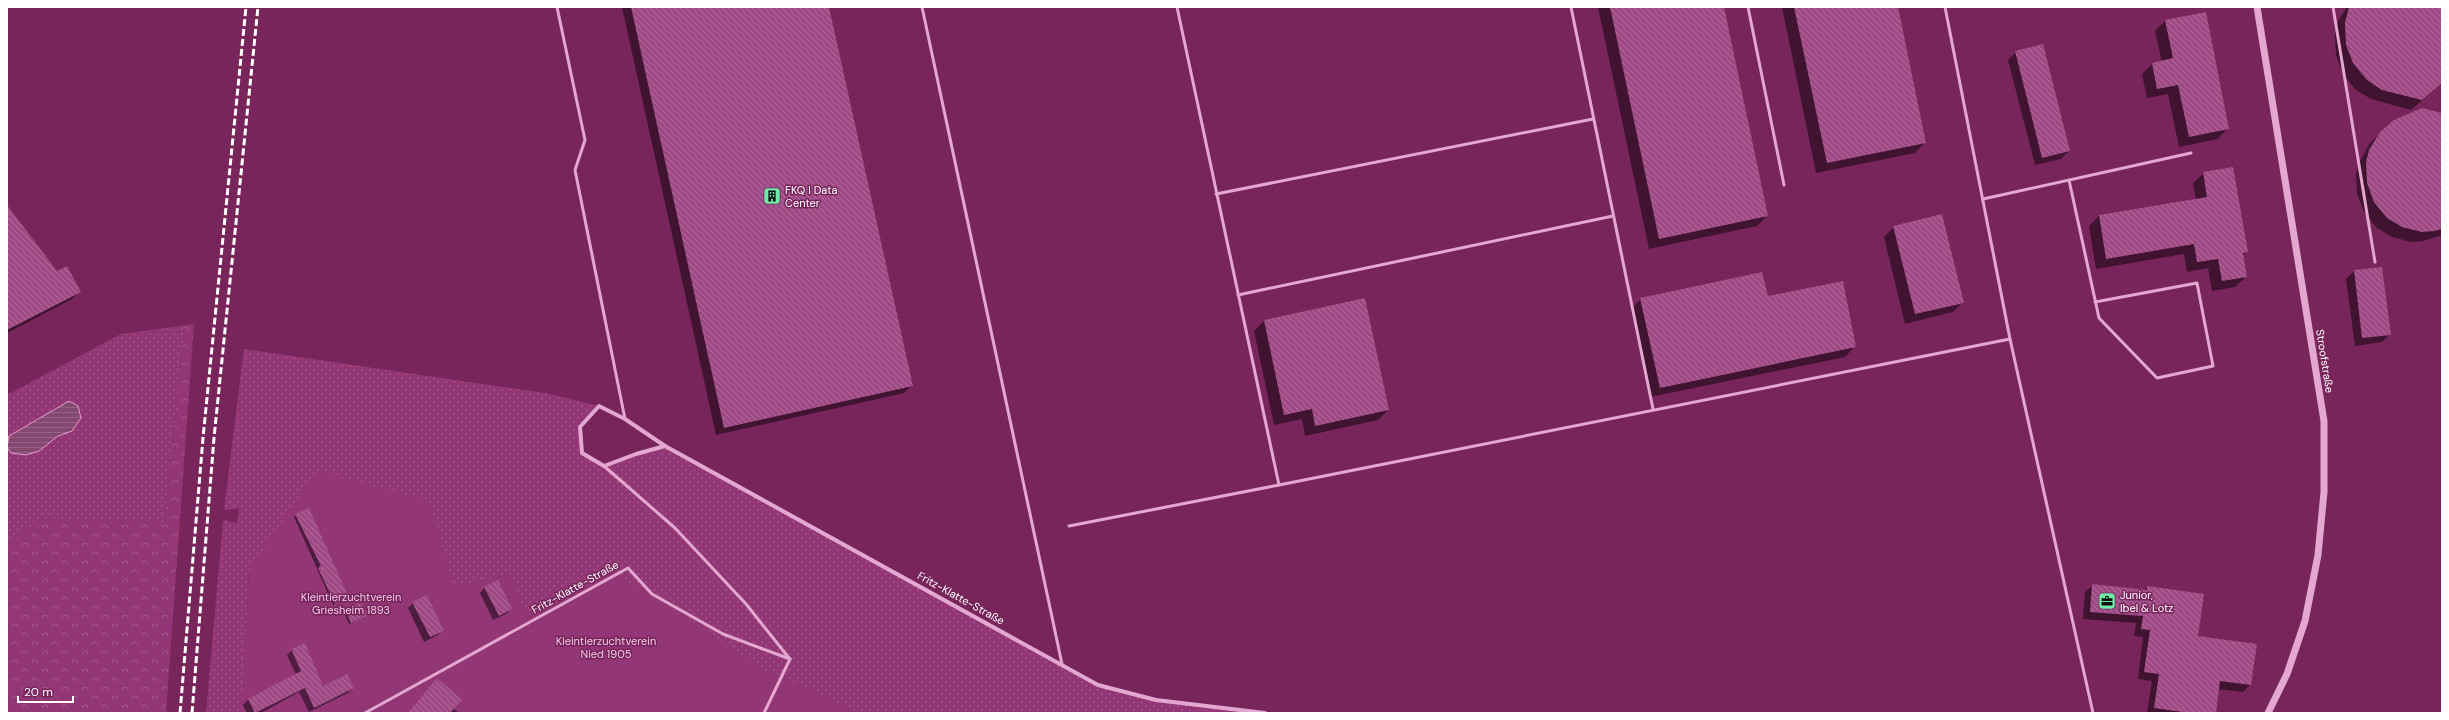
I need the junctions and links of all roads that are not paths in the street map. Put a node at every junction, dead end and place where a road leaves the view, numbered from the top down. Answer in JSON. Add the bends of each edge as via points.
{"nodes":[{"id":1,"x":557,"y":7,"type":"edge"},
{"id":2,"x":922,"y":7,"type":"edge"},
{"id":3,"x":1177,"y":7,"type":"edge"},
{"id":4,"x":1571,"y":7,"type":"edge"},
{"id":5,"x":1748,"y":7,"type":"edge"},
{"id":6,"x":1945,"y":7,"type":"edge"},
{"id":7,"x":2257,"y":7,"type":"edge"},
{"id":8,"x":2333,"y":7,"type":"edge"},
{"id":9,"x":1593,"y":119,"type":"junction"},
{"id":10,"x":2191,"y":153,"type":"dead end"},
{"id":11,"x":2069,"y":180,"type":"junction"},
{"id":12,"x":1784,"y":185,"type":"dead end"},
{"id":13,"x":1216,"y":194,"type":"junction"},
{"id":14,"x":1983,"y":199,"type":"junction"},
{"id":15,"x":1613,"y":216,"type":"junction"},
{"id":16,"x":2375,"y":262,"type":"dead end"},
{"id":17,"x":1238,"y":295,"type":"junction"},
{"id":18,"x":2095,"y":302,"type":"junction"},
{"id":19,"x":2010,"y":339,"type":"junction"},
{"id":20,"x":1653,"y":409,"type":"junction"},
{"id":21,"x":625,"y":419,"type":"junction"},
{"id":22,"x":665,"y":446,"type":"junction"},
{"id":23,"x":604,"y":466,"type":"junction"},
{"id":24,"x":1280,"y":485,"type":"junction"},
{"id":25,"x":1069,"y":526,"type":"dead end"},
{"id":26,"x":790,"y":659,"type":"junction"},
{"id":27,"x":1062,"y":664,"type":"junction"},
{"id":28,"x":365,"y":713,"type":"edge"},
{"id":29,"x":764,"y":713,"type":"edge"},
{"id":30,"x":1265,"y":713,"type":"edge"},
{"id":31,"x":2093,"y":713,"type":"edge"},
{"id":32,"x":2268,"y":713,"type":"edge"}],
"edges":[{"from":1,"to":21,"type":"lane","via":[[585,140],[575,170]]},
{"from":2,"to":27,"type":"lane"},
{"from":3,"to":13,"type":"lane"},
{"from":4,"to":9,"type":"lane"},
{"from":5,"to":12,"type":"lane"},
{"from":6,"to":14,"type":"lane"},
{"from":7,"to":32,"type":"street","name":"Stroofstraße","via":[[2324,421],[2324,492],[2318,555],[2305,621],[2287,674]]},
{"from":8,"to":16,"type":"lane"},
{"from":9,"to":13,"type":"lane"},
{"from":9,"to":15,"type":"lane"},
{"from":10,"to":11,"type":"lane"},
{"from":11,"to":14,"type":"lane"},
{"from":11,"to":18,"type":"lane"},
{"from":13,"to":17,"type":"lane"},
{"from":14,"to":19,"type":"lane"},
{"from":15,"to":17,"type":"lane"},
{"from":15,"to":20,"type":"lane"},
{"from":17,"to":24,"type":"lane"},
{"from":18,"to":18,"type":"lane","via":[[2099,318],[2157,378],[2213,366],[2197,283]]},
{"from":19,"to":20,"type":"lane"},
{"from":19,"to":31,"type":"lane"},
{"from":20,"to":24,"type":"lane"},
{"from":21,"to":22,"type":"street","name":"Fritz-Klatte-Straße"},
{"from":21,"to":23,"type":"street","name":"Fritz-Klatte-Straße","via":[[599,406],[580,427],[582,453]]},
{"from":22,"to":23,"type":"street"},
{"from":22,"to":27,"type":"street","name":"Fritz-Klatte-Straße"},
{"from":23,"to":26,"type":"lane","name":"Fritz-Klatte-Straße","via":[[675,528],[746,604]]},
{"from":24,"to":25,"type":"lane"},
{"from":26,"to":28,"type":"lane","name":"Fritz-Klatte-Straße","via":[[716,630],[652,594],[628,568]]},
{"from":26,"to":29,"type":"lane"},
{"from":27,"to":30,"type":"street","name":"Fritz-Klatte-Straße","via":[[1098,685],[1156,700]]}]}
